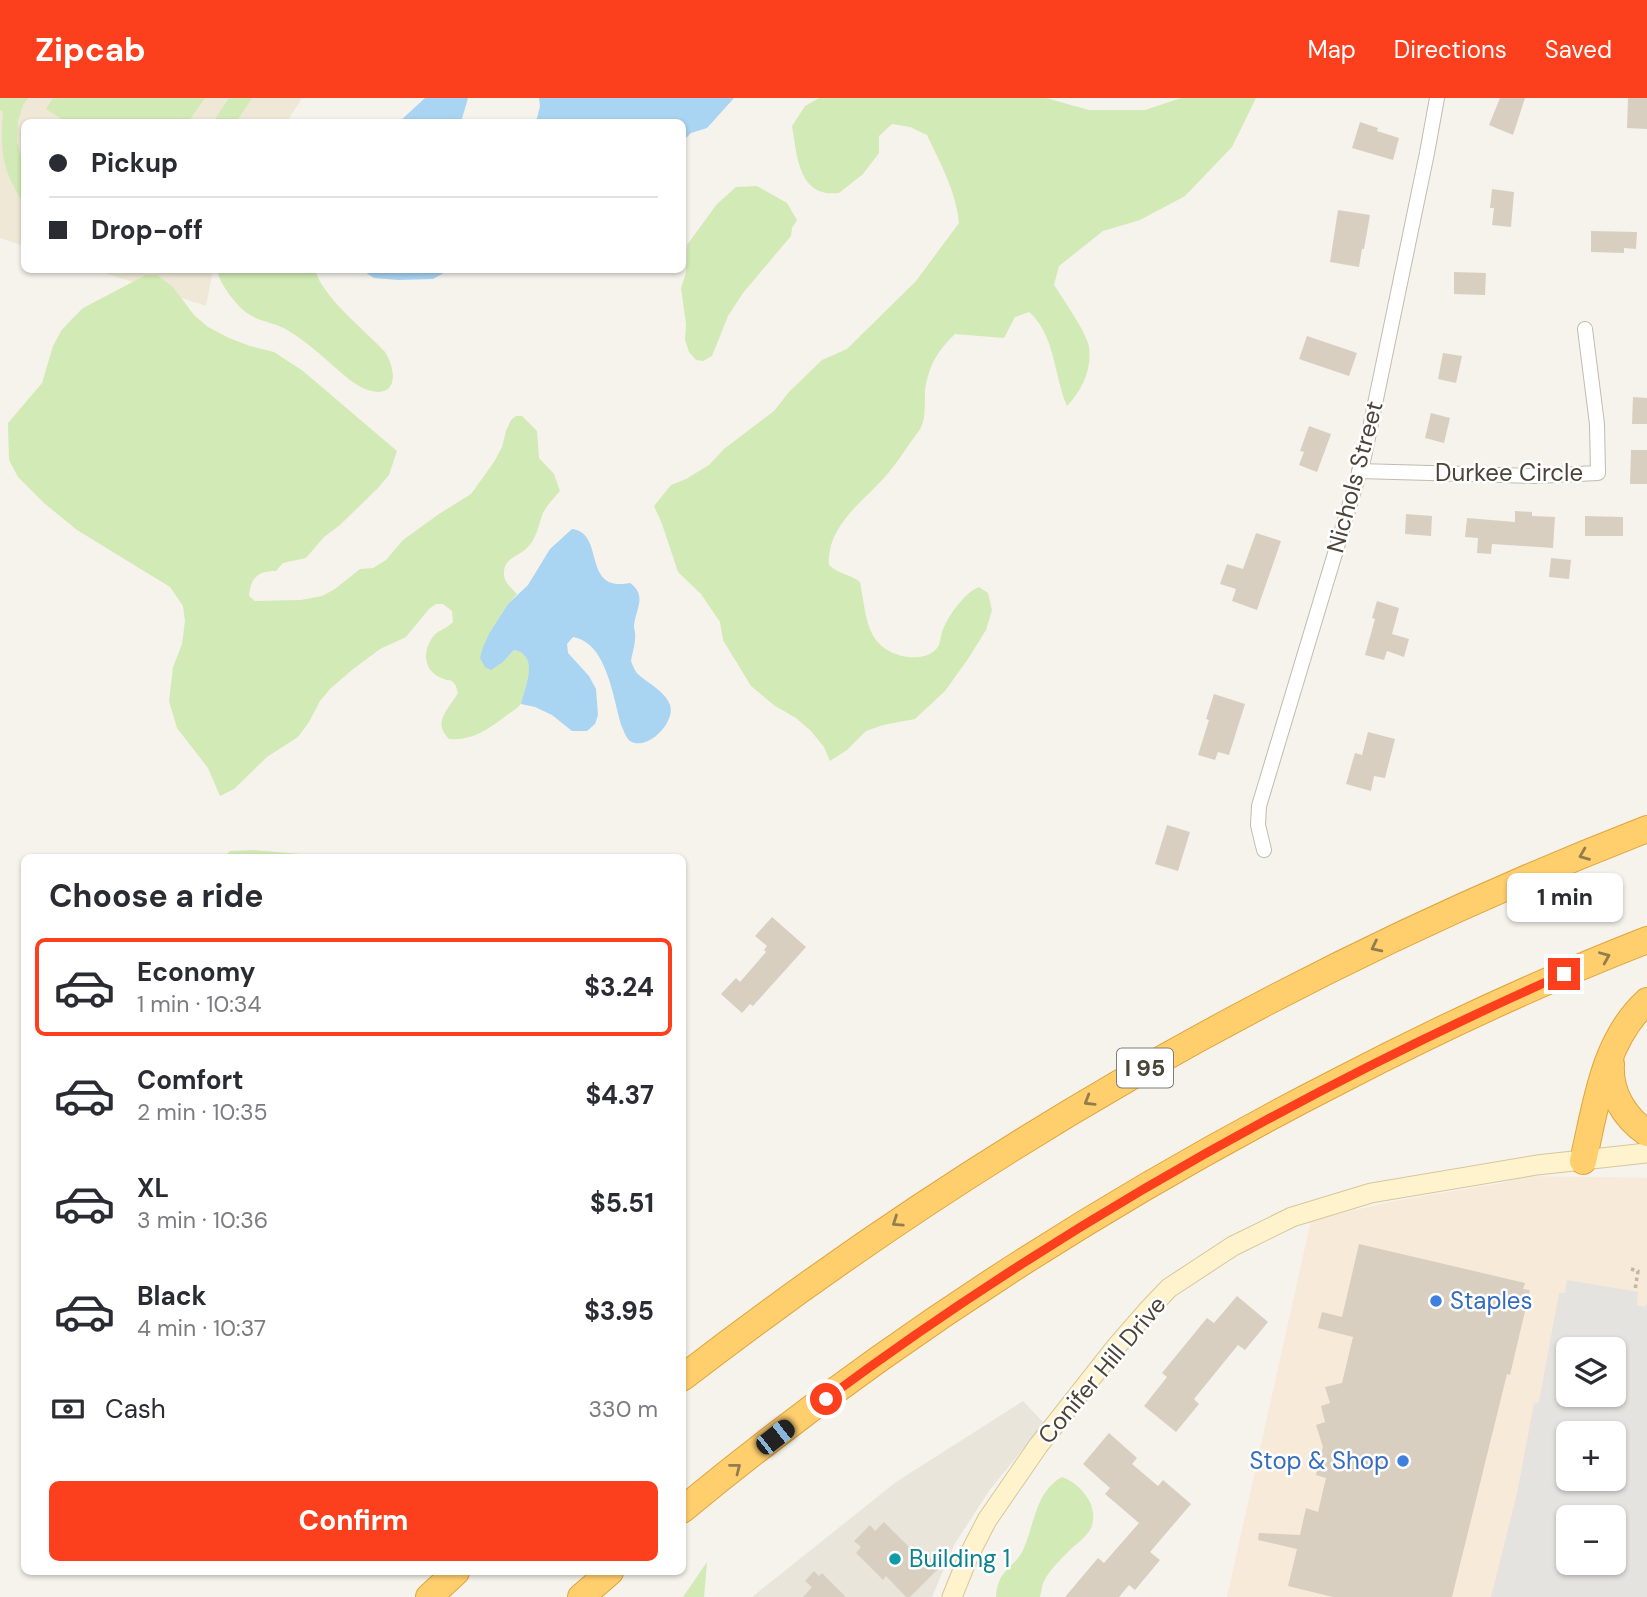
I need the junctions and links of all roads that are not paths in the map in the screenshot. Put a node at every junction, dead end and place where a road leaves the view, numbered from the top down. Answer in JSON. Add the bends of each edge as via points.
{"nodes":[{"id":1,"x":1437,"y":98,"type":"edge"},
{"id":2,"x":1586,"y":328,"type":"dead end"},
{"id":3,"x":1359,"y":471,"type":"junction"},
{"id":4,"x":1647,"y":829,"type":"edge"},
{"id":5,"x":1264,"y":850,"type":"dead end"},
{"id":6,"x":1647,"y":940,"type":"edge"},
{"id":7,"x":1647,"y":1001,"type":"edge"},
{"id":8,"x":1612,"y":1055,"type":"junction"},
{"id":9,"x":1647,"y":1133,"type":"edge"},
{"id":10,"x":1647,"y":1153,"type":"edge"},
{"id":11,"x":1583,"y":1161,"type":"junction"},
{"id":12,"x":686,"y":1375,"type":"edge"},
{"id":13,"x":686,"y":1507,"type":"edge"},
{"id":14,"x":453,"y":1575,"type":"edge"},
{"id":15,"x":607,"y":1575,"type":"edge"},
{"id":16,"x":429,"y":1597,"type":"edge"},
{"id":17,"x":581,"y":1597,"type":"edge"},
{"id":18,"x":952,"y":1597,"type":"edge"}],
"edges":[{"from":1,"to":3,"type":"street","name":"Nichols Street"},
{"from":2,"to":3,"type":"street","name":"Durkee Circle","via":[[1598,473],[1535,476]]},
{"from":3,"to":5,"type":"street","name":"Nichols Street","via":[[1259,806]]},
{"from":4,"to":12,"type":"highway","number":"I 95","one_way":true,"via":[[1393,939],[1123,1081],[890,1227]]},
{"from":13,"to":6,"type":"highway","one_way":true,"via":[[905,1342],[1164,1176],[1401,1049]]},
{"from":7,"to":8,"type":"highway","via":[[1626,1024]]},
{"from":8,"to":9,"type":"highway","via":[[1611,1079],[1617,1100]]},
{"from":8,"to":11,"type":"highway"},
{"from":10,"to":11,"type":"street","name":"Conifer Hill Drive"},
{"from":11,"to":18,"type":"street","name":"Conifer Hill Drive","via":[[1371,1194],[1292,1217],[1233,1246],[1170,1288],[1115,1348],[1038,1446],[988,1520]]},
{"from":14,"to":16,"type":"highway"},
{"from":15,"to":17,"type":"highway"}]}
